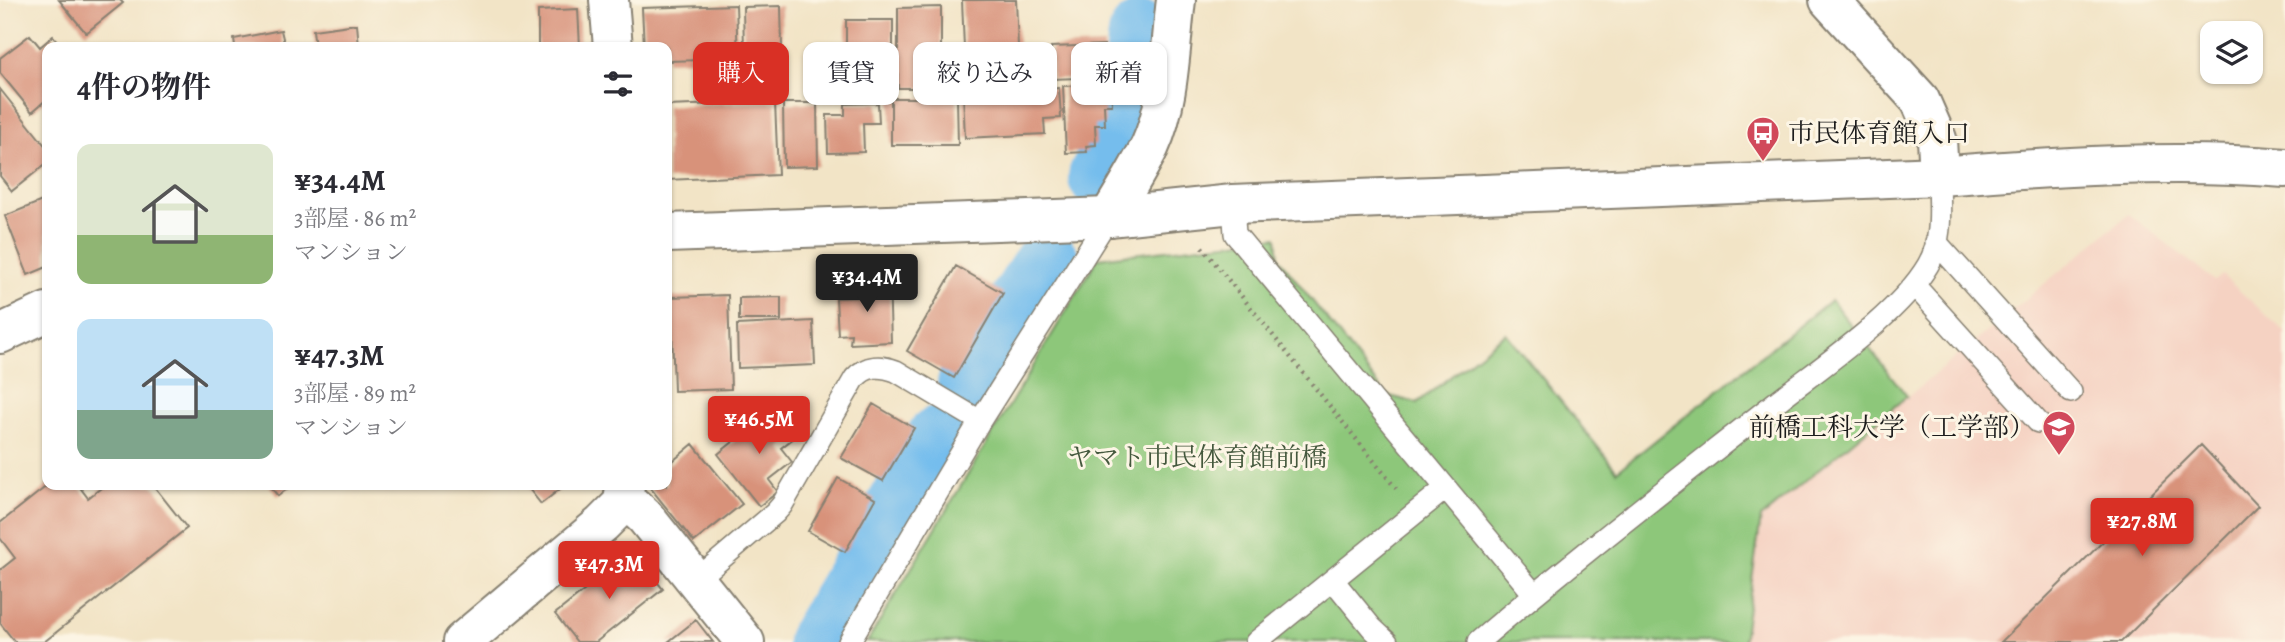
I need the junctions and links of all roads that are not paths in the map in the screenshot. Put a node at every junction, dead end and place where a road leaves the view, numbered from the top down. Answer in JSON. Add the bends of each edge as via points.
{"nodes":[{"id":1,"x":609,"y":0,"type":"edge"},
{"id":2,"x":1175,"y":0,"type":"edge"},
{"id":3,"x":1829,"y":0,"type":"edge"},
{"id":4,"x":613,"y":42,"type":"edge"},
{"id":5,"x":2285,"y":168,"type":"edge"},
{"id":6,"x":1938,"y":176,"type":"junction"},
{"id":7,"x":1233,"y":204,"type":"junction"},
{"id":8,"x":1109,"y":217,"type":"junction"},
{"id":9,"x":672,"y":233,"type":"edge"},
{"id":10,"x":1936,"y":242,"type":"junction"},
{"id":11,"x":1915,"y":286,"type":"junction"},
{"id":12,"x":42,"y":314,"type":"edge"},
{"id":13,"x":0,"y":334,"type":"edge"},
{"id":14,"x":2070,"y":392,"type":"dead end"},
{"id":15,"x":980,"y":421,"type":"junction"},
{"id":16,"x":2038,"y":422,"type":"dead end"},
{"id":17,"x":1446,"y":488,"type":"junction"},
{"id":18,"x":624,"y":494,"type":"edge"},
{"id":19,"x":696,"y":580,"type":"junction"},
{"id":20,"x":1333,"y":580,"type":"junction"},
{"id":21,"x":1534,"y":594,"type":"junction"},
{"id":22,"x":463,"y":642,"type":"edge"},
{"id":23,"x":745,"y":642,"type":"edge"},
{"id":24,"x":849,"y":642,"type":"edge"},
{"id":25,"x":1256,"y":642,"type":"edge"},
{"id":26,"x":1387,"y":642,"type":"edge"},
{"id":27,"x":1478,"y":642,"type":"edge"}],
"edges":[{"from":1,"to":4,"type":"street"},
{"from":2,"to":8,"type":"street","via":[[1157,126]]},
{"from":3,"to":6,"type":"street","via":[[1920,100],[1937,139]]},
{"from":5,"to":6,"type":"street","via":[[2134,166]]},
{"from":6,"to":7,"type":"street"},
{"from":6,"to":10,"type":"lane","via":[[1940,230]]},
{"from":7,"to":8,"type":"street"},
{"from":7,"to":17,"type":"lane","via":[[1235,234]]},
{"from":8,"to":9,"type":"street"},
{"from":8,"to":15,"type":"lane"},
{"from":10,"to":11,"type":"lane"},
{"from":10,"to":14,"type":"lane"},
{"from":11,"to":16,"type":"lane"},
{"from":11,"to":21,"type":"lane","via":[[1860,336]]},
{"from":12,"to":13,"type":"street"},
{"from":15,"to":19,"type":"lane","via":[[896,371],[865,369],[855,378],[782,505]]},
{"from":15,"to":24,"type":"lane"},
{"from":17,"to":20,"type":"lane"},
{"from":17,"to":21,"type":"lane"},
{"from":18,"to":19,"type":"street"},
{"from":18,"to":22,"type":"street","via":[[592,533]]},
{"from":19,"to":23,"type":"street"},
{"from":20,"to":25,"type":"lane"},
{"from":20,"to":26,"type":"lane"},
{"from":21,"to":27,"type":"lane"}]}
